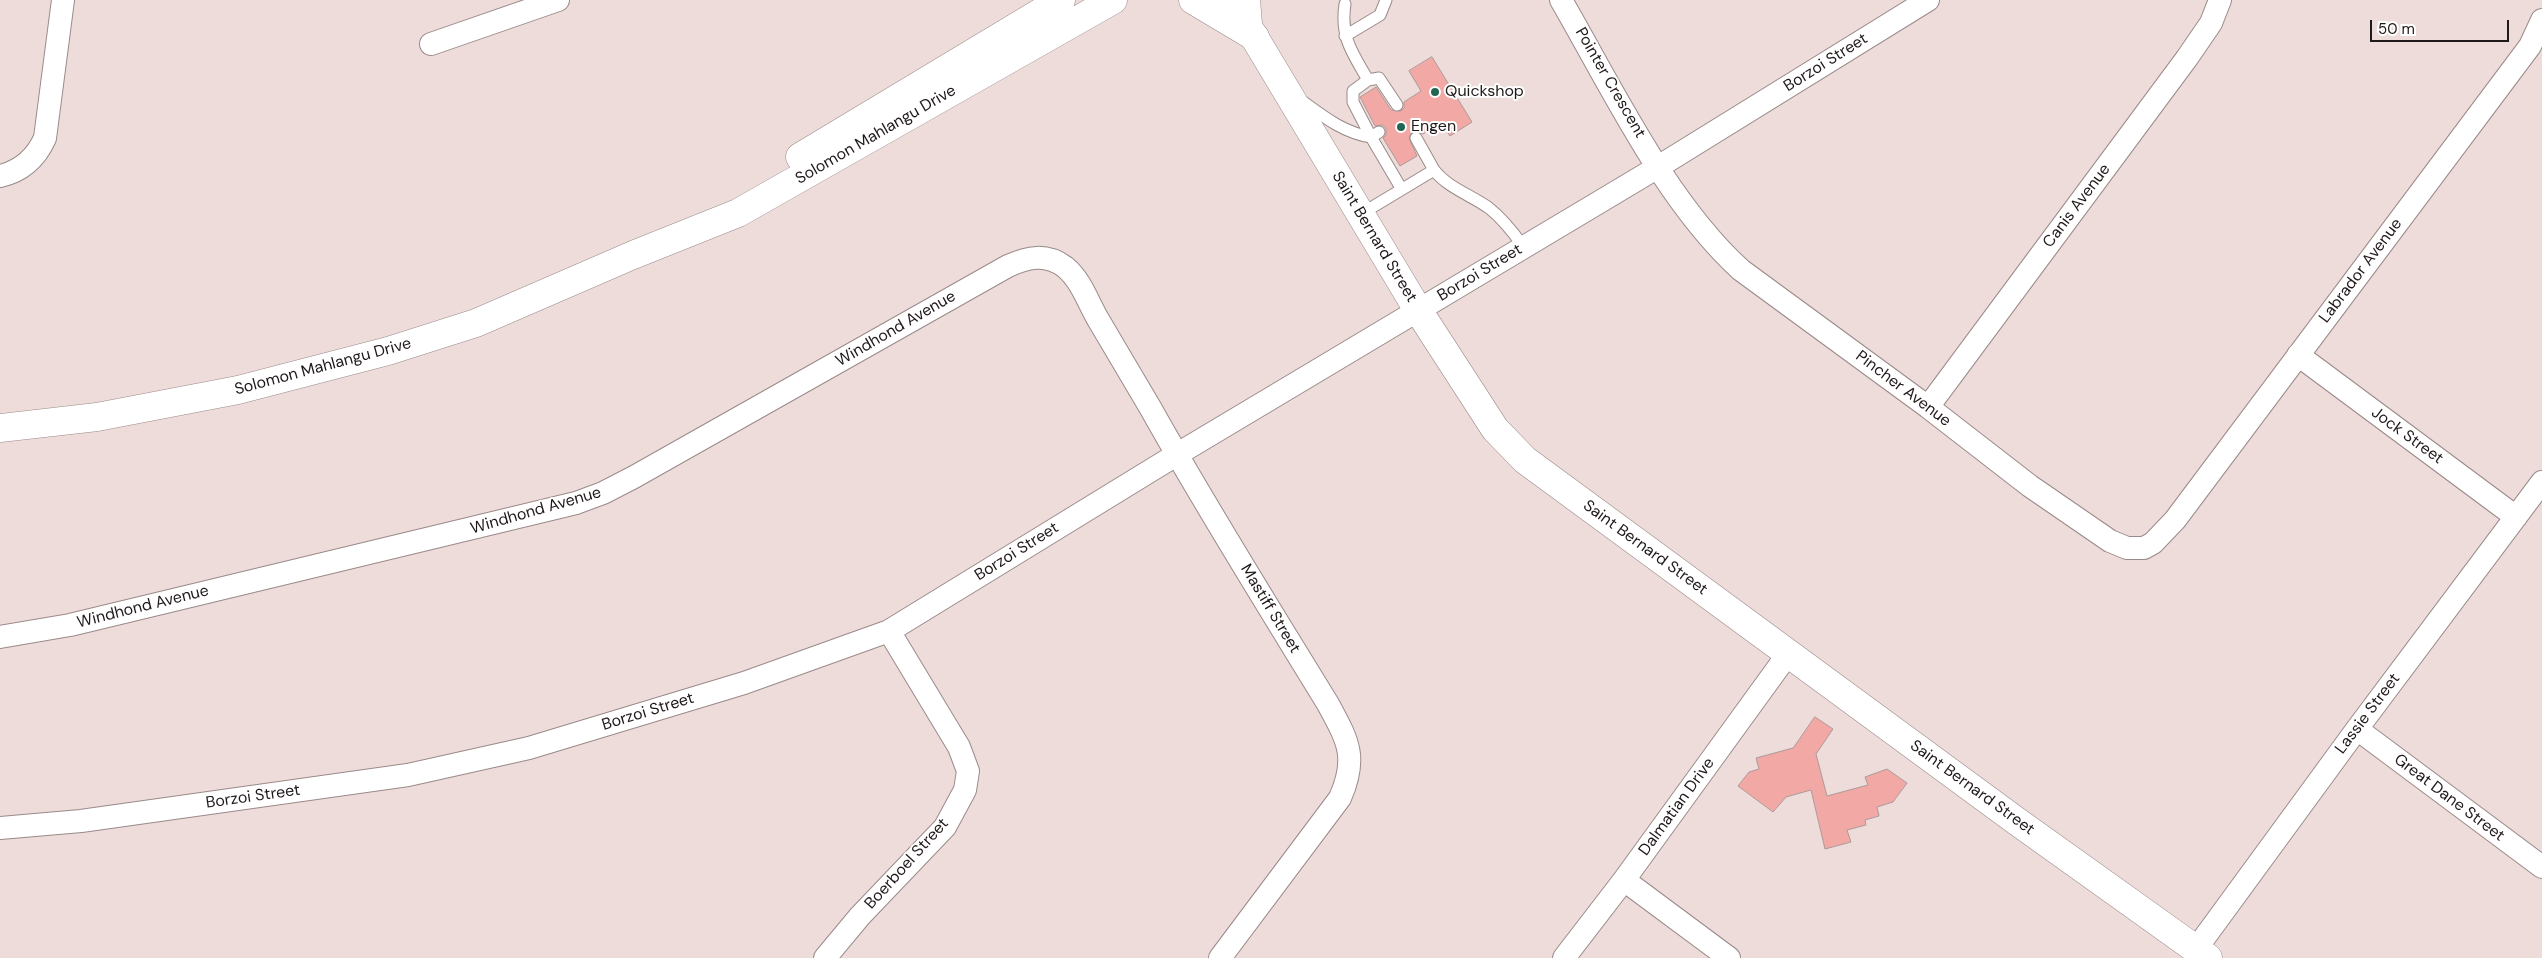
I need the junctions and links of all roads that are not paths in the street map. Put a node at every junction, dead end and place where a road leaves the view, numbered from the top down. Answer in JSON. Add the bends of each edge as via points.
{"nodes":[{"id":1,"x":63,"y":0,"type":"edge"},
{"id":2,"x":558,"y":0,"type":"edge"},
{"id":3,"x":1061,"y":0,"type":"edge"},
{"id":4,"x":1124,"y":0,"type":"edge"},
{"id":5,"x":1193,"y":0,"type":"edge"},
{"id":6,"x":1232,"y":0,"type":"edge"},
{"id":7,"x":1386,"y":0,"type":"edge"},
{"id":8,"x":1561,"y":0,"type":"edge"},
{"id":9,"x":1928,"y":0,"type":"edge"},
{"id":10,"x":2220,"y":0,"type":"edge"},
{"id":11,"x":1345,"y":4,"type":"dead end"},
{"id":12,"x":1103,"y":6,"type":"edge"},
{"id":13,"x":1250,"y":20,"type":"edge"},
{"id":14,"x":2542,"y":20,"type":"edge"},
{"id":15,"x":1345,"y":36,"type":"junction"},
{"id":16,"x":431,"y":44,"type":"dead end"},
{"id":17,"x":1368,"y":80,"type":"junction"},
{"id":18,"x":1288,"y":91,"type":"junction"},
{"id":19,"x":1397,"y":105,"type":"dead end"},
{"id":20,"x":1375,"y":135,"type":"junction"},
{"id":21,"x":1416,"y":138,"type":"dead end"},
{"id":22,"x":1658,"y":166,"type":"junction"},
{"id":23,"x":1434,"y":170,"type":"junction"},
{"id":24,"x":0,"y":176,"type":"edge"},
{"id":25,"x":1401,"y":188,"type":"junction"},
{"id":26,"x":1361,"y":214,"type":"junction"},
{"id":27,"x":1523,"y":246,"type":"junction"},
{"id":28,"x":632,"y":255,"type":"junction"},
{"id":29,"x":1054,"y":260,"type":"joint"},
{"id":30,"x":1418,"y":310,"type":"junction"},
{"id":31,"x":2298,"y":355,"type":"junction"},
{"id":32,"x":1928,"y":407,"type":"junction"},
{"id":33,"x":0,"y":428,"type":"edge"},
{"id":34,"x":1176,"y":455,"type":"junction"},
{"id":35,"x":2542,"y":482,"type":"edge"},
{"id":36,"x":2516,"y":517,"type":"junction"},
{"id":37,"x":2175,"y":520,"type":"joint"},
{"id":38,"x":889,"y":631,"type":"junction"},
{"id":39,"x":0,"y":637,"type":"edge"},
{"id":40,"x":1788,"y":654,"type":"junction"},
{"id":41,"x":2357,"y":728,"type":"junction"},
{"id":42,"x":0,"y":828,"type":"edge"},
{"id":43,"x":2542,"y":867,"type":"edge"},
{"id":44,"x":1624,"y":880,"type":"junction"},
{"id":45,"x":2202,"y":954,"type":"edge"},
{"id":46,"x":824,"y":958,"type":"edge"},
{"id":47,"x":1220,"y":958,"type":"edge"},
{"id":48,"x":1564,"y":958,"type":"edge"},
{"id":49,"x":1729,"y":958,"type":"edge"}],
"edges":[{"from":1,"to":24,"type":"street","via":[[45,138],[21,168]]},
{"from":2,"to":16,"type":"street"},
{"from":3,"to":28,"type":"main road","name":"Solomon Mahlangu Drive"},
{"from":4,"to":12,"type":"main road","name":"Solomon Mahlangu Drive"},
{"from":5,"to":13,"type":"main road"},
{"from":6,"to":13,"type":"main road","name":"Saint Bernard Street"},
{"from":7,"to":15,"type":"lane","via":[[1380,16]]},
{"from":8,"to":22,"type":"street","name":"Pointer Crescent"},
{"from":9,"to":22,"type":"street","name":"Borzoi Street"},
{"from":10,"to":32,"type":"street","name":"Canis Avenue","via":[[2211,23],[2187,58]]},
{"from":11,"to":15,"type":"lane","via":[[1342,22]]},
{"from":12,"to":28,"type":"main road","name":"Solomon Mahlangu Drive","via":[[738,213]]},
{"from":13,"to":18,"type":"main road","name":"Saint Bernard Street"},
{"from":14,"to":31,"type":"street","name":"Labrador Avenue","via":[[2530,46]]},
{"from":15,"to":17,"type":"lane"},
{"from":17,"to":19,"type":"lane","via":[[1374,77],[1382,80]]},
{"from":17,"to":20,"type":"lane","via":[[1357,86],[1352,97],[1356,111]]},
{"from":18,"to":20,"type":"lane","via":[[1338,126],[1352,133]]},
{"from":18,"to":26,"type":"main road","name":"Saint Bernard Street"},
{"from":20,"to":25,"type":"lane"},
{"from":21,"to":23,"type":"lane"},
{"from":22,"to":27,"type":"street","name":"Borzoi Street"},
{"from":22,"to":32,"type":"street","name":"Pincher Avenue","via":[[1716,247],[1741,270]]},
{"from":23,"to":25,"type":"lane"},
{"from":23,"to":27,"type":"lane","via":[[1446,182],[1489,208]]},
{"from":25,"to":26,"type":"lane"},
{"from":26,"to":30,"type":"main road","name":"Saint Bernard Street"},
{"from":27,"to":30,"type":"street","name":"Borzoi Street"},
{"from":28,"to":33,"type":"main road","name":"Solomon Mahlangu Drive","via":[[476,324],[380,353],[238,390],[97,416]]},
{"from":29,"to":34,"type":"street","name":"Mastiff Street","via":[[1081,285]]},
{"from":29,"to":39,"type":"street","name":"Windhond Avenue","via":[[1026,258],[1008,266],[634,477],[576,503],[70,625]]},
{"from":30,"to":34,"type":"street","name":"Borzoi Street"},
{"from":30,"to":40,"type":"main road","name":"Saint Bernard Street","via":[[1506,442],[1533,466]]},
{"from":31,"to":36,"type":"street","name":"Jock Street"},
{"from":31,"to":37,"type":"street","name":"Labrador Avenue"},
{"from":32,"to":37,"type":"street","name":"Pincher Avenue","via":[[2030,486],[2110,541],[2127,548],[2144,548]]},
{"from":34,"to":38,"type":"street","name":"Borzoi Street"},
{"from":34,"to":47,"type":"street","name":"Mastiff Street","via":[[1336,718],[1348,745],[1351,767],[1340,798]]},
{"from":35,"to":36,"type":"street","name":"Lassie Street"},
{"from":36,"to":41,"type":"street","name":"Lassie Street"},
{"from":38,"to":42,"type":"street","name":"Borzoi Street","via":[[744,683],[538,745],[408,775],[81,821]]},
{"from":38,"to":46,"type":"street","name":"Boerboel Street","via":[[960,747],[968,771],[965,790],[945,827]]},
{"from":40,"to":44,"type":"street","name":"Dalmatian Drive"},
{"from":40,"to":45,"type":"main road","name":"Saint Bernard Street"},
{"from":41,"to":43,"type":"street","name":"Great Dane Street"},
{"from":41,"to":45,"type":"street","name":"Lassie Street"},
{"from":44,"to":48,"type":"street","name":"Dalmatian Drive"},
{"from":44,"to":49,"type":"street"}]}
